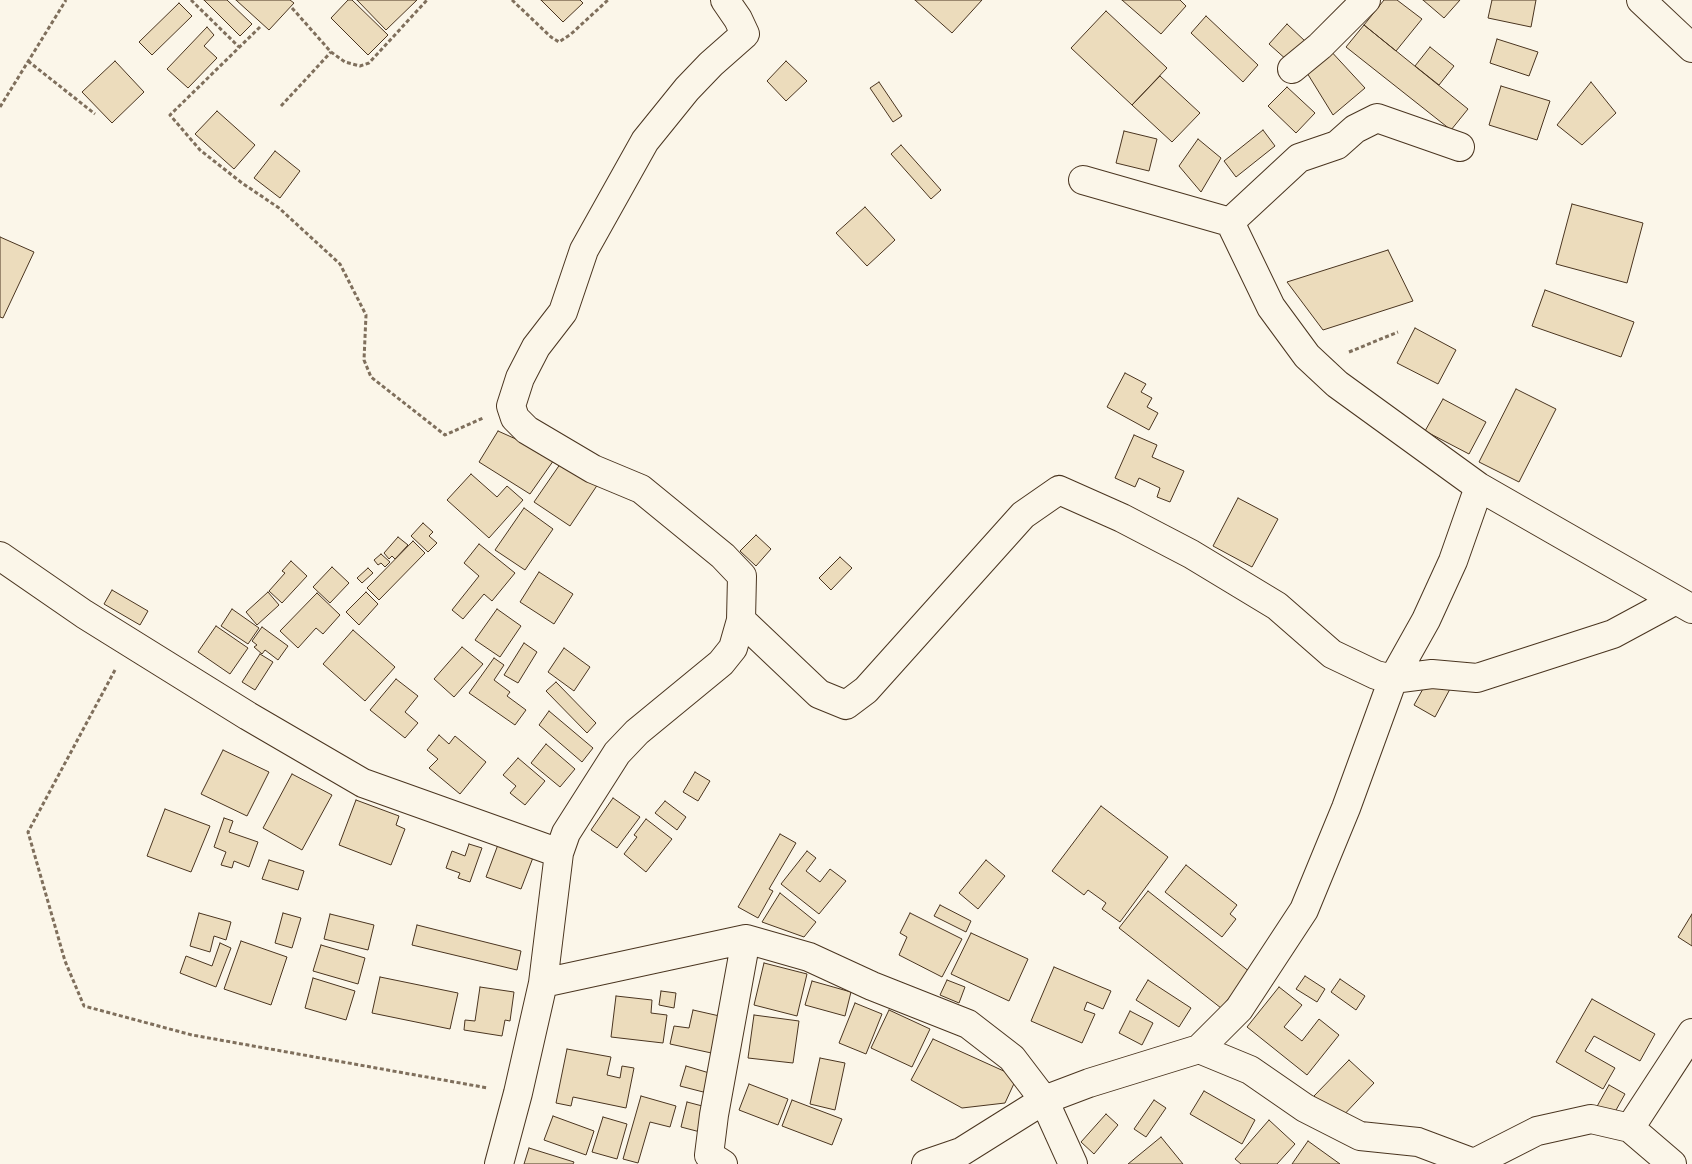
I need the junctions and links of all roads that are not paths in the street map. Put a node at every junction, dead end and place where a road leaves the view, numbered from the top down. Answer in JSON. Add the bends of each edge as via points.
{"nodes":[{"id":1,"x":725,"y":0,"type":"edge"},
{"id":2,"x":1366,"y":0,"type":"edge"},
{"id":3,"x":1641,"y":0,"type":"edge"},
{"id":4,"x":1692,"y":48,"type":"edge"},
{"id":5,"x":1292,"y":69,"type":"dead end"},
{"id":6,"x":1460,"y":147,"type":"dead end"},
{"id":7,"x":1083,"y":180,"type":"dead end"},
{"id":8,"x":1230,"y":222,"type":"junction"},
{"id":9,"x":1479,"y":486,"type":"junction"},
{"id":10,"x":0,"y":556,"type":"edge"},
{"id":11,"x":1684,"y":605,"type":"edge"},
{"id":12,"x":741,"y":620,"type":"junction"},
{"id":13,"x":1393,"y":679,"type":"junction"},
{"id":14,"x":559,"y":853,"type":"junction"},
{"id":15,"x":746,"y":939,"type":"junction"},
{"id":16,"x":543,"y":983,"type":"junction"},
{"id":17,"x":1692,"y":1033,"type":"edge"},
{"id":18,"x":1199,"y":1048,"type":"junction"},
{"id":19,"x":1044,"y":1100,"type":"junction"},
{"id":20,"x":1630,"y":1128,"type":"junction"},
{"id":21,"x":499,"y":1164,"type":"edge"},
{"id":22,"x":723,"y":1164,"type":"edge"},
{"id":23,"x":926,"y":1164,"type":"edge"},
{"id":24,"x":1073,"y":1164,"type":"edge"},
{"id":25,"x":1474,"y":1164,"type":"edge"},
{"id":26,"x":1672,"y":1164,"type":"edge"}],
"edges":[{"from":1,"to":12,"type":"street","via":[[745,34],[687,89],[645,141],[584,250],[563,312],[536,347],[520,378],[511,406],[515,418],[527,430],[593,469],[641,489],[723,556],[742,576]]},
{"from":2,"to":5,"type":"street"},
{"from":3,"to":4,"type":"street"},
{"from":6,"to":8,"type":"street","via":[[1377,118],[1355,129],[1337,144],[1299,158]]},
{"from":7,"to":8,"type":"street"},
{"from":8,"to":9,"type":"street","via":[[1270,307],[1307,356],[1337,384]]},
{"from":9,"to":11,"type":"street"},
{"from":9,"to":13,"type":"street","via":[[1449,570]]},
{"from":10,"to":14,"type":"street","via":[[84,614],[363,783]]},
{"from":11,"to":13,"type":"street","via":[[1613,634],[1478,678],[1432,674]]},
{"from":12,"to":13,"type":"street","via":[[819,694],[846,705],[866,690],[1023,515],[1059,490],[1191,554],[1278,606],[1332,654]]},
{"from":12,"to":14,"type":"street","via":[[733,648],[721,664],[637,732],[617,753],[566,833]]},
{"from":13,"to":18,"type":"street","via":[[1346,808],[1304,910],[1239,1010]]},
{"from":14,"to":16,"type":"street"},
{"from":15,"to":16,"type":"street"},
{"from":15,"to":19,"type":"street","via":[[809,957],[968,1024],[1012,1058]]},
{"from":15,"to":22,"type":"street","via":[[709,1155]]},
{"from":16,"to":21,"type":"street"},
{"from":17,"to":20,"type":"street"},
{"from":18,"to":19,"type":"street"},
{"from":18,"to":25,"type":"street","via":[[1250,1070],[1305,1108],[1360,1136],[1418,1142]]},
{"from":19,"to":23,"type":"street","via":[[961,1152]]},
{"from":19,"to":24,"type":"street"},
{"from":20,"to":25,"type":"street","via":[[1591,1119],[1537,1131]]},
{"from":20,"to":26,"type":"street"}]}
